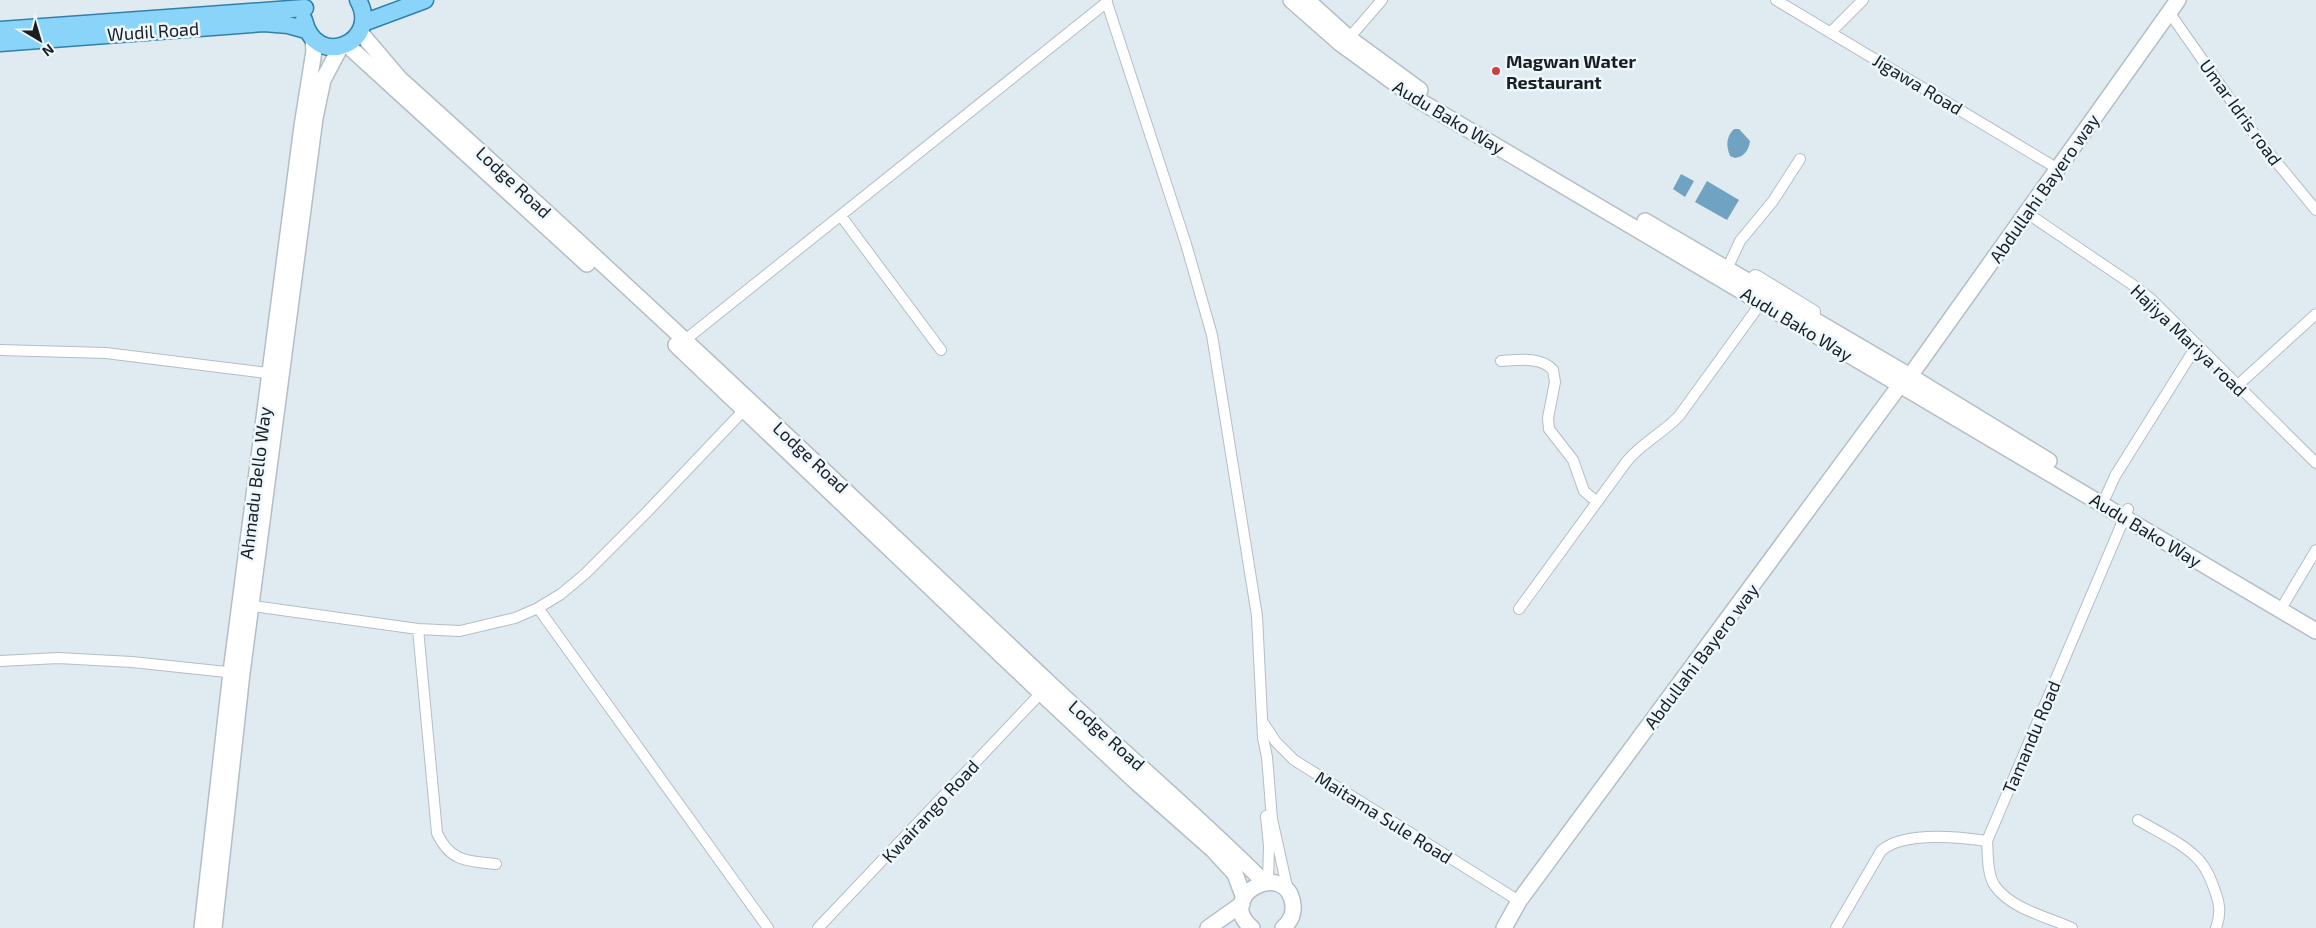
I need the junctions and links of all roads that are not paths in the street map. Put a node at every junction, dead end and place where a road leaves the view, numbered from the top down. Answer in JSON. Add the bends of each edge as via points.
{"nodes":[{"id":1,"x":358,"y":0,"type":"edge"},
{"id":2,"x":425,"y":0,"type":"edge"},
{"id":3,"x":1291,"y":0,"type":"edge"},
{"id":4,"x":1307,"y":0,"type":"edge"},
{"id":5,"x":1382,"y":0,"type":"edge"},
{"id":6,"x":1776,"y":0,"type":"edge"},
{"id":7,"x":1863,"y":0,"type":"edge"},
{"id":8,"x":1107,"y":1,"type":"edge"},
{"id":9,"x":305,"y":4,"type":"edge"},
{"id":10,"x":2173,"y":6,"type":"edge"},
{"id":11,"x":361,"y":28,"type":"junction"},
{"id":12,"x":0,"y":30,"type":"edge"},
{"id":13,"x":1832,"y":31,"type":"junction"},
{"id":14,"x":309,"y":35,"type":"junction"},
{"id":15,"x":1349,"y":38,"type":"junction"},
{"id":16,"x":0,"y":43,"type":"edge"},
{"id":17,"x":344,"y":45,"type":"junction"},
{"id":18,"x":1800,"y":159,"type":"dead end"},
{"id":19,"x":2058,"y":169,"type":"junction"},
{"id":20,"x":2316,"y":210,"type":"edge"},
{"id":21,"x":2027,"y":213,"type":"junction"},
{"id":22,"x":841,"y":216,"type":"junction"},
{"id":23,"x":1727,"y":270,"type":"junction"},
{"id":24,"x":286,"y":294,"type":"junction"},
{"id":25,"x":1762,"y":303,"type":"junction"},
{"id":26,"x":2316,"y":314,"type":"edge"},
{"id":27,"x":685,"y":340,"type":"junction"},
{"id":28,"x":2197,"y":345,"type":"junction"},
{"id":29,"x":0,"y":350,"type":"edge"},
{"id":30,"x":941,"y":350,"type":"dead end"},
{"id":31,"x":1501,"y":361,"type":"dead end"},
{"id":32,"x":275,"y":374,"type":"junction"},
{"id":33,"x":1905,"y":381,"type":"junction"},
{"id":34,"x":2238,"y":385,"type":"junction"},
{"id":35,"x":744,"y":410,"type":"junction"},
{"id":36,"x":2316,"y":463,"type":"edge"},
{"id":37,"x":2106,"y":496,"type":"junction"},
{"id":38,"x":1597,"y":502,"type":"junction"},
{"id":39,"x":2125,"y":513,"type":"junction"},
{"id":40,"x":2316,"y":550,"type":"edge"},
{"id":41,"x":2285,"y":602,"type":"junction"},
{"id":42,"x":245,"y":605,"type":"junction"},
{"id":43,"x":538,"y":608,"type":"junction"},
{"id":44,"x":1519,"y":609,"type":"dead end"},
{"id":45,"x":2316,"y":620,"type":"edge"},
{"id":46,"x":418,"y":629,"type":"junction"},
{"id":47,"x":2316,"y":631,"type":"edge"},
{"id":48,"x":0,"y":661,"type":"edge"},
{"id":49,"x":236,"y":673,"type":"junction"},
{"id":50,"x":1041,"y":693,"type":"junction"},
{"id":51,"x":1261,"y":720,"type":"junction"},
{"id":52,"x":1263,"y":738,"type":"junction"},
{"id":53,"x":2138,"y":820,"type":"dead end"},
{"id":54,"x":1987,"y":841,"type":"junction"},
{"id":55,"x":496,"y":864,"type":"dead end"},
{"id":56,"x":1266,"y":882,"type":"junction"},
{"id":57,"x":1288,"y":891,"type":"junction"},
{"id":58,"x":1519,"y":901,"type":"junction"},
{"id":59,"x":1247,"y":917,"type":"edge"},
{"id":60,"x":1291,"y":922,"type":"edge"},
{"id":61,"x":1213,"y":924,"type":"edge"},
{"id":62,"x":202,"y":928,"type":"edge"},
{"id":63,"x":214,"y":928,"type":"edge"},
{"id":64,"x":768,"y":928,"type":"edge"},
{"id":65,"x":818,"y":928,"type":"edge"},
{"id":66,"x":1282,"y":928,"type":"edge"},
{"id":67,"x":1504,"y":928,"type":"edge"},
{"id":68,"x":1836,"y":928,"type":"edge"},
{"id":69,"x":2072,"y":928,"type":"edge"},
{"id":70,"x":2216,"y":928,"type":"edge"}],
"edges":[{"from":1,"to":11,"type":"main road","via":[[363,14]]},
{"from":2,"to":11,"type":"main road"},
{"from":3,"to":25,"type":"main road","name":"Audu Bako Way","via":[[1341,44],[1415,98]]},
{"from":4,"to":15,"type":"main road","name":"Audu Bako Way"},
{"from":5,"to":15,"type":"street"},
{"from":6,"to":13,"type":"street","name":"Jigawa Road"},
{"from":7,"to":13,"type":"street"},
{"from":8,"to":22,"type":"street"},
{"from":8,"to":51,"type":"street","via":[[1212,335],[1257,616]]},
{"from":9,"to":12,"type":"main road","name":"Wudil Road"},
{"from":9,"to":14,"type":"main road","via":[[304,20]]},
{"from":10,"to":19,"type":"main road","name":"Abdullahi Bayero way"},
{"from":10,"to":20,"type":"street","name":"Umar Idris road","via":[[2260,142]]},
{"from":11,"to":17,"type":"main road"},
{"from":11,"to":27,"type":"main road","name":"Lodge Road","via":[[400,79]]},
{"from":13,"to":19,"type":"street","name":"Jigawa Road"},
{"from":14,"to":16,"type":"main road","name":"Wudil Road","via":[[288,25],[254,23]]},
{"from":14,"to":17,"type":"main road","name":"Wudil Road","via":[[321,45]]},
{"from":14,"to":24,"type":"main road","name":"Ahmadu Bello Way","via":[[314,51],[302,126]]},
{"from":15,"to":23,"type":"main road","name":"Audu Bako Way","via":[[1420,90]]},
{"from":17,"to":24,"type":"main road","name":"Ahmadu Bello Way","via":[[323,80],[319,96]]},
{"from":17,"to":35,"type":"main road","name":"Lodge Road"},
{"from":18,"to":23,"type":"street","via":[[1773,201],[1740,241]]},
{"from":19,"to":21,"type":"main road","name":"Abdullahi Bayero way"},
{"from":21,"to":28,"type":"street","name":"Hajiya Mariya road","via":[[2133,285]]},
{"from":21,"to":33,"type":"main road","name":"Abdullahi Bayero way"},
{"from":22,"to":27,"type":"street"},
{"from":22,"to":30,"type":"street"},
{"from":23,"to":33,"type":"main road","name":"Audu Bako Way","via":[[1814,320]]},
{"from":24,"to":32,"type":"main road","name":"Ahmadu Bello Way"},
{"from":25,"to":33,"type":"main road","name":"Audu Bako Way"},
{"from":25,"to":38,"type":"street","via":[[1679,416],[1668,428],[1638,448]]},
{"from":26,"to":34,"type":"street"},
{"from":27,"to":56,"type":"main road","name":"Lodge Road","via":[[1049,683]]},
{"from":28,"to":34,"type":"street","name":"Hajiya Mariya road"},
{"from":28,"to":37,"type":"street","via":[[2115,476]]},
{"from":29,"to":32,"type":"street","via":[[106,353]]},
{"from":31,"to":38,"type":"street","via":[[1525,359],[1544,363],[1553,370],[1555,382],[1549,429],[1573,460],[1584,491]]},
{"from":32,"to":42,"type":"main road","name":"Ahmadu Bello Way"},
{"from":33,"to":37,"type":"main road","name":"Audu Bako Way"},
{"from":33,"to":39,"type":"main road","name":"Audu Bako Way"},
{"from":33,"to":58,"type":"main road","name":"Abdullahi Bayero way"},
{"from":34,"to":36,"type":"street","name":"Hajiya Mariya road"},
{"from":35,"to":43,"type":"street","via":[[592,567],[561,594]]},
{"from":35,"to":50,"type":"main road","name":"Lodge Road"},
{"from":37,"to":39,"type":"main road","name":"Audu Bako Way"},
{"from":38,"to":44,"type":"street"},
{"from":39,"to":41,"type":"main road","name":"Audu Bako Way"},
{"from":39,"to":47,"type":"main road","name":"Audu Bako Way"},
{"from":39,"to":54,"type":"street","name":"Tamandu Road"},
{"from":40,"to":41,"type":"street"},
{"from":41,"to":45,"type":"main road","name":"Audu Bako Way"},
{"from":42,"to":46,"type":"street"},
{"from":42,"to":49,"type":"main road","name":"Ahmadu Bello Way"},
{"from":43,"to":46,"type":"street","via":[[478,628],[460,631]]},
{"from":43,"to":64,"type":"street"},
{"from":46,"to":55,"type":"street","via":[[437,833],[442,846],[454,857]]},
{"from":48,"to":49,"type":"street","via":[[58,658]]},
{"from":49,"to":62,"type":"main road","name":"Ahmadu Bello Way"},
{"from":49,"to":63,"type":"main road","name":"Ahmadu Bello Way"},
{"from":50,"to":59,"type":"main road","name":"Lodge Road","via":[[1213,850],[1235,874]]},
{"from":50,"to":65,"type":"street","name":"Kwairango Road"},
{"from":51,"to":52,"type":"street"},
{"from":51,"to":58,"type":"street","name":"Maitama Sule Road","via":[[1294,760]]},
{"from":52,"to":56,"type":"street","via":[[1261,758],[1269,846]]},
{"from":52,"to":57,"type":"street","via":[[1272,819]]},
{"from":53,"to":70,"type":"street","via":[[2188,851],[2208,872],[2220,905]]},
{"from":54,"to":68,"type":"street","via":[[1953,836],[1887,845]]},
{"from":54,"to":69,"type":"street","name":"Tamandu Road","via":[[1994,886],[2012,902]]},
{"from":56,"to":57,"type":"main road","via":[[1279,884]]},
{"from":56,"to":59,"type":"main road","via":[[1252,888]]},
{"from":57,"to":60,"type":"main road","via":[[1292,899]]},
{"from":58,"to":67,"type":"main road","name":"Abdullahi Bayero way"},
{"from":59,"to":61,"type":"main road"},
{"from":60,"to":66,"type":"main road"}]}
